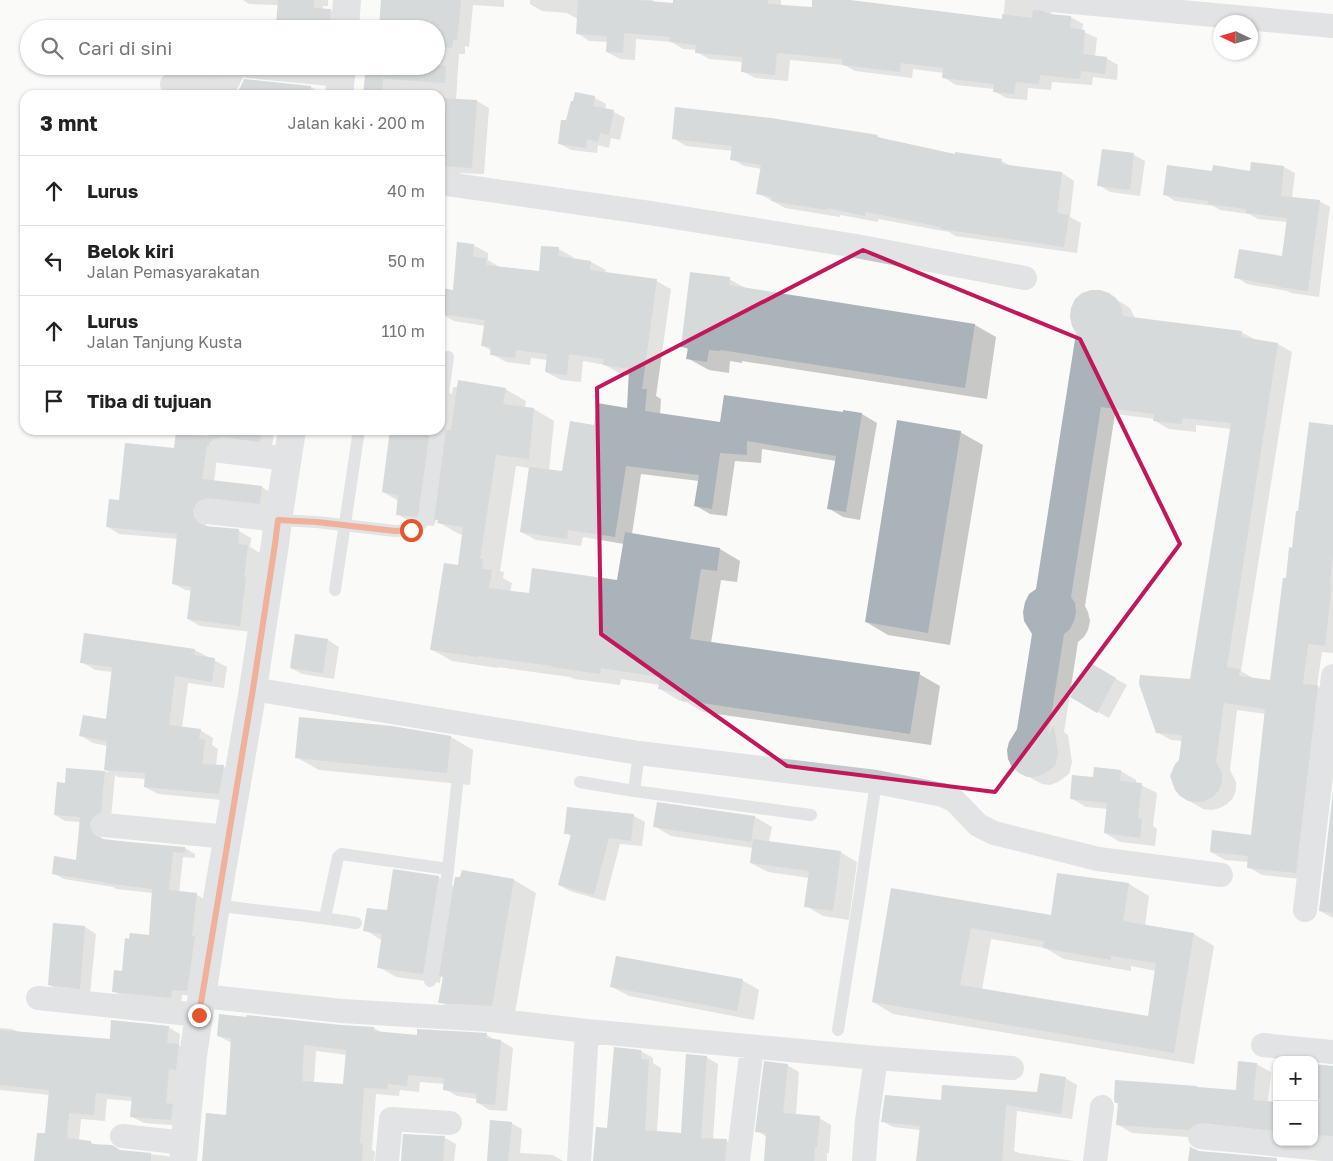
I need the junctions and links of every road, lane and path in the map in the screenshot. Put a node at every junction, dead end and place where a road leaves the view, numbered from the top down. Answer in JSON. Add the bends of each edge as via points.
{"nodes":[{"id":1,"x":347,"y":0,"type":"edge"},
{"id":2,"x":1051,"y":0,"type":"edge"},
{"id":3,"x":1157,"y":5,"type":"edge"},
{"id":4,"x":346,"y":20,"type":"edge"},
{"id":5,"x":1333,"y":26,"type":"edge"},
{"id":6,"x":231,"y":75,"type":"edge"},
{"id":7,"x":312,"y":75,"type":"edge"},
{"id":8,"x":341,"y":79,"type":"edge"},
{"id":9,"x":172,"y":84,"type":"dead end"},
{"id":10,"x":445,"y":184,"type":"edge"},
{"id":11,"x":1025,"y":278,"type":"dead end"},
{"id":12,"x":448,"y":356,"type":"dead end"},
{"id":13,"x":445,"y":378,"type":"edge"},
{"id":14,"x":291,"y":435,"type":"edge"},
{"id":15,"x":358,"y":435,"type":"edge"},
{"id":16,"x":437,"y":435,"type":"edge"},
{"id":17,"x":222,"y":451,"type":"dead end"},
{"id":18,"x":288,"y":459,"type":"junction"},
{"id":19,"x":207,"y":512,"type":"dead end"},
{"id":20,"x":278,"y":520,"type":"junction"},
{"id":21,"x":344,"y":524,"type":"junction"},
{"id":22,"x":335,"y":590,"type":"dead end"},
{"id":23,"x":1333,"y":676,"type":"edge"},
{"id":24,"x":253,"y":689,"type":"junction"},
{"id":25,"x":639,"y":753,"type":"junction"},
{"id":26,"x":459,"y":768,"type":"dead end"},
{"id":27,"x":580,"y":782,"type":"dead end"},
{"id":28,"x":876,"y":782,"type":"junction"},
{"id":29,"x":634,"y":791,"type":"junction"},
{"id":30,"x":811,"y":815,"type":"dead end"},
{"id":31,"x":104,"y":825,"type":"dead end"},
{"id":32,"x":228,"y":837,"type":"junction"},
{"id":33,"x":448,"y":869,"type":"junction"},
{"id":34,"x":1221,"y":875,"type":"dead end"},
{"id":35,"x":216,"y":905,"type":"junction"},
{"id":36,"x":1305,"y":910,"type":"dead end"},
{"id":37,"x":325,"y":918,"type":"junction"},
{"id":38,"x":356,"y":923,"type":"dead end"},
{"id":39,"x":430,"y":981,"type":"dead end"},
{"id":40,"x":38,"y":998,"type":"dead end"},
{"id":41,"x":200,"y":1006,"type":"junction"},
{"id":42,"x":838,"y":1030,"type":"dead end"},
{"id":43,"x":587,"y":1031,"type":"junction"},
{"id":44,"x":1263,"y":1045,"type":"dead end"},
{"id":45,"x":752,"y":1047,"type":"junction"},
{"id":46,"x":1333,"y":1052,"type":"edge"},
{"id":47,"x":876,"y":1058,"type":"junction"},
{"id":48,"x":1012,"y":1068,"type":"dead end"},
{"id":49,"x":1102,"y":1107,"type":"dead end"},
{"id":50,"x":450,"y":1124,"type":"dead end"},
{"id":51,"x":122,"y":1136,"type":"dead end"},
{"id":52,"x":1200,"y":1137,"type":"dead end"},
{"id":53,"x":1333,"y":1150,"type":"edge"},
{"id":54,"x":184,"y":1152,"type":"edge"},
{"id":55,"x":387,"y":1161,"type":"edge"},
{"id":56,"x":580,"y":1161,"type":"edge"},
{"id":57,"x":738,"y":1161,"type":"edge"},
{"id":58,"x":864,"y":1161,"type":"edge"},
{"id":59,"x":1095,"y":1161,"type":"edge"}],
"edges":[{"from":1,"to":4,"type":"street"},
{"from":2,"to":3,"type":"street"},
{"from":3,"to":5,"type":"street"},
{"from":6,"to":9,"type":"street","via":[[220,89]]},
{"from":7,"to":8,"type":"street"},
{"from":10,"to":11,"type":"street","via":[[856,246]]},
{"from":12,"to":13,"type":"lane"},
{"from":14,"to":18,"type":"street"},
{"from":15,"to":21,"type":"lane"},
{"from":16,"to":21,"type":"lane","via":[[426,518],[420,525],[411,530],[395,531]]},
{"from":17,"to":18,"type":"street"},
{"from":18,"to":20,"type":"street"},
{"from":19,"to":20,"type":"street"},
{"from":20,"to":21,"type":"lane"},
{"from":20,"to":24,"type":"street"},
{"from":21,"to":22,"type":"lane"},
{"from":23,"to":36,"type":"street"},
{"from":24,"to":25,"type":"street"},
{"from":24,"to":32,"type":"street"},
{"from":25,"to":28,"type":"street"},
{"from":25,"to":29,"type":"lane"},
{"from":26,"to":33,"type":"lane"},
{"from":27,"to":29,"type":"lane"},
{"from":28,"to":34,"type":"street","via":[[943,795],[994,833],[1098,859]]},
{"from":28,"to":42,"type":"lane"},
{"from":29,"to":30,"type":"lane"},
{"from":31,"to":32,"type":"street"},
{"from":32,"to":35,"type":"street"},
{"from":33,"to":37,"type":"lane","via":[[341,854]]},
{"from":33,"to":39,"type":"lane"},
{"from":35,"to":37,"type":"lane"},
{"from":35,"to":41,"type":"street"},
{"from":37,"to":38,"type":"lane"},
{"from":40,"to":41,"type":"street"},
{"from":41,"to":43,"type":"street","via":[[492,1020]]},
{"from":41,"to":54,"type":"street"},
{"from":43,"to":45,"type":"street"},
{"from":43,"to":56,"type":"street"},
{"from":44,"to":46,"type":"street"},
{"from":45,"to":47,"type":"street"},
{"from":45,"to":57,"type":"street"},
{"from":47,"to":48,"type":"street"},
{"from":47,"to":58,"type":"street"},
{"from":49,"to":59,"type":"street"},
{"from":50,"to":55,"type":"street","via":[[383,1119]]},
{"from":51,"to":54,"type":"street"},
{"from":52,"to":53,"type":"street"}]}
